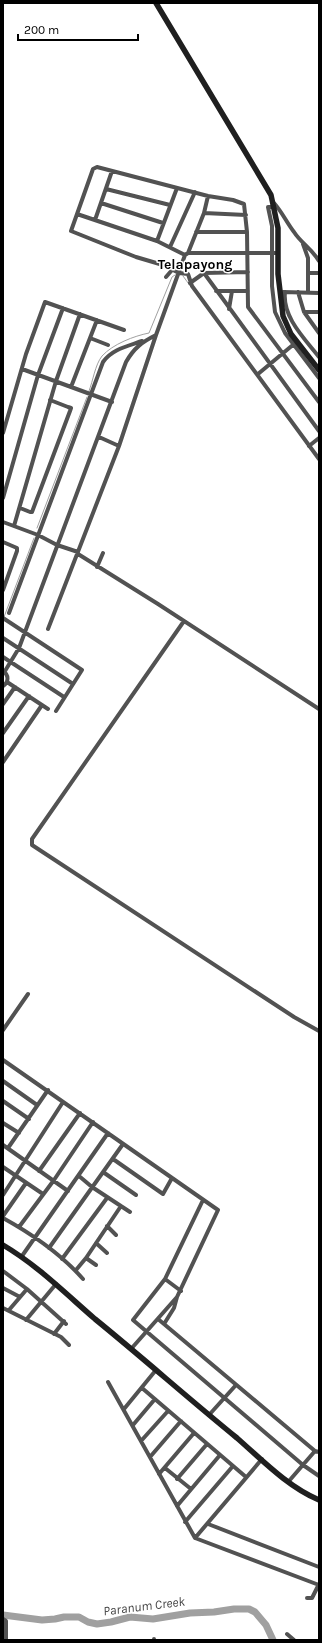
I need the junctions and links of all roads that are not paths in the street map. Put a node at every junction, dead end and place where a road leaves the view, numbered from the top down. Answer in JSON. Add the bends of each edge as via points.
{"nodes":[{"id":1,"x":156,"y":3,"type":"edge"},
{"id":2,"x":112,"y":172,"type":"junction"},
{"id":3,"x":177,"y":188,"type":"junction"},
{"id":4,"x":106,"y":189,"type":"junction"},
{"id":5,"x":195,"y":192,"type":"junction"},
{"id":6,"x":208,"y":196,"type":"junction"},
{"id":7,"x":101,"y":203,"type":"junction"},
{"id":8,"x":273,"y":204,"type":"junction"},
{"id":9,"x":170,"y":205,"type":"junction"},
{"id":10,"x":204,"y":213,"type":"junction"},
{"id":11,"x":77,"y":214,"type":"junction"},
{"id":12,"x":246,"y":215,"type":"junction"},
{"id":13,"x":95,"y":220,"type":"junction"},
{"id":14,"x":163,"y":223,"type":"junction"},
{"id":15,"x":196,"y":232,"type":"junction"},
{"id":16,"x":248,"y":232,"type":"junction"},
{"id":17,"x":157,"y":241,"type":"junction"},
{"id":18,"x":302,"y":243,"type":"junction"},
{"id":19,"x":170,"y":247,"type":"junction"},
{"id":20,"x":248,"y":253,"type":"junction"},
{"id":21,"x":271,"y":253,"type":"junction"},
{"id":22,"x":278,"y":253,"type":"junction"},
{"id":23,"x":187,"y":254,"type":"junction"},
{"id":24,"x":319,"y":260,"type":"edge"},
{"id":25,"x":172,"y":270,"type":"junction"},
{"id":26,"x":248,"y":272,"type":"junction"},
{"id":27,"x":179,"y":273,"type":"junction"},
{"id":28,"x":204,"y":273,"type":"junction"},
{"id":29,"x":308,"y":273,"type":"junction"},
{"id":30,"x":319,"y":273,"type":"edge"},
{"id":31,"x":166,"y":277,"type":"dead end"},
{"id":32,"x":190,"y":283,"type":"junction"},
{"id":33,"x":216,"y":291,"type":"junction"},
{"id":34,"x":232,"y":291,"type":"junction"},
{"id":35,"x":248,"y":291,"type":"junction"},
{"id":36,"x":282,"y":292,"type":"junction"},
{"id":37,"x":298,"y":292,"type":"junction"},
{"id":38,"x":308,"y":293,"type":"junction"},
{"id":39,"x":319,"y":293,"type":"edge"},
{"id":40,"x":63,"y":308,"type":"junction"},
{"id":41,"x":229,"y":309,"type":"junction"},
{"id":42,"x":304,"y":312,"type":"junction"},
{"id":43,"x":319,"y":312,"type":"edge"},
{"id":44,"x":80,"y":314,"type":"junction"},
{"id":45,"x":97,"y":320,"type":"junction"},
{"id":46,"x":124,"y":330,"type":"dead end"},
{"id":47,"x":319,"y":333,"type":"edge"},
{"id":48,"x":156,"y":335,"type":"junction"},
{"id":49,"x":90,"y":338,"type":"junction"},
{"id":50,"x":142,"y":341,"type":"junction"},
{"id":51,"x":294,"y":344,"type":"junction"},
{"id":52,"x":108,"y":345,"type":"dead end"},
{"id":53,"x":283,"y":353,"type":"junction"},
{"id":54,"x":319,"y":357,"type":"edge"},
{"id":55,"x":270,"y":365,"type":"junction"},
{"id":56,"x":22,"y":369,"type":"junction"},
{"id":57,"x":319,"y":370,"type":"edge"},
{"id":58,"x":258,"y":374,"type":"junction"},
{"id":59,"x":38,"y":375,"type":"junction"},
{"id":60,"x":319,"y":378,"type":"edge"},
{"id":61,"x":56,"y":381,"type":"junction"},
{"id":62,"x":71,"y":387,"type":"junction"},
{"id":63,"x":92,"y":395,"type":"junction"},
{"id":64,"x":50,"y":400,"type":"junction"},
{"id":65,"x":112,"y":402,"type":"junction"},
{"id":66,"x":319,"y":402,"type":"edge"},
{"id":67,"x":319,"y":431,"type":"edge"},
{"id":68,"x":3,"y":433,"type":"edge"},
{"id":69,"x":99,"y":437,"type":"junction"},
{"id":70,"x":319,"y":438,"type":"edge"},
{"id":71,"x":119,"y":446,"type":"junction"},
{"id":72,"x":309,"y":446,"type":"junction"},
{"id":73,"x":319,"y":459,"type":"edge"},
{"id":74,"x":3,"y":498,"type":"edge"},
{"id":75,"x":20,"y":508,"type":"junction"},
{"id":76,"x":3,"y":522,"type":"edge"},
{"id":77,"x":14,"y":526,"type":"junction"},
{"id":78,"x":39,"y":536,"type":"junction"},
{"id":79,"x":3,"y":542,"type":"edge"},
{"id":80,"x":57,"y":545,"type":"junction"},
{"id":81,"x":78,"y":553,"type":"junction"},
{"id":82,"x":103,"y":553,"type":"dead end"},
{"id":83,"x":98,"y":567,"type":"junction"},
{"id":84,"x":3,"y":573,"type":"edge"},
{"id":85,"x":8,"y":575,"type":"junction"},
{"id":86,"x":3,"y":590,"type":"edge"},
{"id":87,"x":9,"y":613,"type":"dead end"},
{"id":88,"x":4,"y":619,"type":"edge"},
{"id":89,"x":184,"y":621,"type":"junction"},
{"id":90,"x":48,"y":629,"type":"dead end"},
{"id":91,"x":24,"y":633,"type":"junction"},
{"id":92,"x":3,"y":638,"type":"edge"},
{"id":93,"x":19,"y":648,"type":"junction"},
{"id":94,"x":3,"y":657,"type":"edge"},
{"id":95,"x":11,"y":662,"type":"junction"},
{"id":96,"x":4,"y":671,"type":"edge"},
{"id":97,"x":7,"y":682,"type":"junction"},
{"id":98,"x":73,"y":684,"type":"junction"},
{"id":99,"x":3,"y":686,"type":"edge"},
{"id":100,"x":15,"y":687,"type":"junction"},
{"id":101,"x":28,"y":696,"type":"junction"},
{"id":102,"x":64,"y":698,"type":"junction"},
{"id":103,"x":3,"y":704,"type":"edge"},
{"id":104,"x":42,"y":705,"type":"junction"},
{"id":105,"x":48,"y":709,"type":"dead end"},
{"id":106,"x":319,"y":709,"type":"edge"},
{"id":107,"x":56,"y":711,"type":"dead end"},
{"id":108,"x":3,"y":733,"type":"edge"},
{"id":109,"x":3,"y":762,"type":"edge"},
{"id":110,"x":28,"y":994,"type":"dead end"},
{"id":111,"x":3,"y":1030,"type":"edge"},
{"id":112,"x":319,"y":1031,"type":"edge"},
{"id":113,"x":3,"y":1061,"type":"edge"},
{"id":114,"x":3,"y":1081,"type":"edge"},
{"id":115,"x":48,"y":1090,"type":"junction"},
{"id":116,"x":3,"y":1101,"type":"edge"},
{"id":117,"x":63,"y":1102,"type":"junction"},
{"id":118,"x":37,"y":1105,"type":"junction"},
{"id":119,"x":80,"y":1113,"type":"junction"},
{"id":120,"x":29,"y":1119,"type":"junction"},
{"id":121,"x":93,"y":1122,"type":"junction"},
{"id":122,"x":3,"y":1123,"type":"edge"},
{"id":123,"x":19,"y":1133,"type":"junction"},
{"id":124,"x":108,"y":1133,"type":"junction"},
{"id":125,"x":123,"y":1144,"type":"junction"},
{"id":126,"x":3,"y":1145,"type":"edge"},
{"id":127,"x":8,"y":1148,"type":"junction"},
{"id":128,"x":113,"y":1159,"type":"junction"},
{"id":129,"x":26,"y":1162,"type":"junction"},
{"id":130,"x":3,"y":1167,"type":"edge"},
{"id":131,"x":39,"y":1171,"type":"junction"},
{"id":132,"x":103,"y":1172,"type":"junction"},
{"id":133,"x":16,"y":1176,"type":"junction"},
{"id":134,"x":78,"y":1176,"type":"junction"},
{"id":135,"x":172,"y":1178,"type":"junction"},
{"id":136,"x":54,"y":1180,"type":"junction"},
{"id":137,"x":26,"y":1183,"type":"junction"},
{"id":138,"x":92,"y":1187,"type":"junction"},
{"id":139,"x":68,"y":1191,"type":"junction"},
{"id":140,"x":44,"y":1194,"type":"junction"},
{"id":141,"x":3,"y":1195,"type":"edge"},
{"id":142,"x":136,"y":1195,"type":"dead end"},
{"id":143,"x":107,"y":1198,"type":"junction"},
{"id":144,"x":203,"y":1200,"type":"junction"},
{"id":145,"x":121,"y":1206,"type":"junction"},
{"id":146,"x":130,"y":1212,"type":"dead end"},
{"id":147,"x":3,"y":1217,"type":"edge"},
{"id":148,"x":107,"y":1226,"type":"junction"},
{"id":149,"x":19,"y":1227,"type":"junction"},
{"id":150,"x":116,"y":1235,"type":"dead end"},
{"id":151,"x":35,"y":1237,"type":"junction"},
{"id":152,"x":96,"y":1243,"type":"junction"},
{"id":153,"x":3,"y":1245,"type":"edge"},
{"id":154,"x":49,"y":1248,"type":"junction"},
{"id":155,"x":107,"y":1253,"type":"dead end"},
{"id":156,"x":22,"y":1256,"type":"junction"},
{"id":157,"x":86,"y":1258,"type":"junction"},
{"id":158,"x":62,"y":1259,"type":"junction"},
{"id":159,"x":96,"y":1265,"type":"dead end"},
{"id":160,"x":76,"y":1270,"type":"junction"},
{"id":161,"x":3,"y":1271,"type":"edge"},
{"id":162,"x":84,"y":1279,"type":"dead end"},
{"id":163,"x":165,"y":1279,"type":"junction"},
{"id":164,"x":56,"y":1284,"type":"junction"},
{"id":165,"x":3,"y":1288,"type":"edge"},
{"id":166,"x":27,"y":1289,"type":"junction"},
{"id":167,"x":181,"y":1291,"type":"junction"},
{"id":168,"x":20,"y":1297,"type":"junction"},
{"id":169,"x":177,"y":1297,"type":"junction"},
{"id":170,"x":41,"y":1302,"type":"junction"},
{"id":171,"x":3,"y":1308,"type":"edge"},
{"id":172,"x":9,"y":1310,"type":"junction"},
{"id":173,"x":26,"y":1320,"type":"junction"},
{"id":174,"x":158,"y":1320,"type":"junction"},
{"id":175,"x":164,"y":1324,"type":"junction"},
{"id":176,"x":146,"y":1332,"type":"junction"},
{"id":177,"x":54,"y":1334,"type":"junction"},
{"id":178,"x":69,"y":1345,"type":"dead end"},
{"id":179,"x":131,"y":1349,"type":"junction"},
{"id":180,"x":156,"y":1370,"type":"junction"},
{"id":181,"x":108,"y":1382,"type":"dead end"},
{"id":182,"x":236,"y":1385,"type":"junction"},
{"id":183,"x":142,"y":1388,"type":"junction"},
{"id":184,"x":224,"y":1398,"type":"junction"},
{"id":185,"x":155,"y":1399,"type":"junction"},
{"id":186,"x":124,"y":1409,"type":"junction"},
{"id":187,"x":168,"y":1411,"type":"junction"},
{"id":188,"x":209,"y":1415,"type":"junction"},
{"id":189,"x":181,"y":1421,"type":"junction"},
{"id":190,"x":133,"y":1425,"type":"junction"},
{"id":191,"x":194,"y":1433,"type":"junction"},
{"id":192,"x":141,"y":1441,"type":"junction"},
{"id":193,"x":207,"y":1444,"type":"junction"},
{"id":194,"x":317,"y":1451,"type":"edge"},
{"id":195,"x":220,"y":1455,"type":"junction"},
{"id":196,"x":150,"y":1457,"type":"junction"},
{"id":197,"x":262,"y":1459,"type":"junction"},
{"id":198,"x":303,"y":1464,"type":"junction"},
{"id":199,"x":233,"y":1466,"type":"junction"},
{"id":200,"x":165,"y":1468,"type":"junction"},
{"id":201,"x":159,"y":1474,"type":"junction"},
{"id":202,"x":319,"y":1475,"type":"edge"},
{"id":203,"x":246,"y":1477,"type":"junction"},
{"id":204,"x":177,"y":1479,"type":"junction"},
{"id":205,"x":289,"y":1481,"type":"junction"},
{"id":206,"x":191,"y":1490,"type":"junction"},
{"id":207,"x":319,"y":1500,"type":"edge"},
{"id":208,"x":177,"y":1506,"type":"junction"},
{"id":209,"x":186,"y":1522,"type":"junction"},
{"id":210,"x":208,"y":1524,"type":"junction"},
{"id":211,"x":195,"y":1538,"type":"junction"},
{"id":212,"x":319,"y":1567,"type":"edge"},
{"id":213,"x":319,"y":1585,"type":"edge"},
{"id":214,"x":307,"y":1598,"type":"dead end"},
{"id":215,"x":3,"y":1619,"type":"edge"},
{"id":216,"x":287,"y":1634,"type":"dead end"},
{"id":217,"x":6,"y":1640,"type":"edge"},
{"id":218,"x":294,"y":1640,"type":"edge"}],
"edges":[{"from":1,"to":8,"type":"street","via":[[268,188]]},
{"from":2,"to":3,"type":"street"},
{"from":2,"to":4,"type":"street"},
{"from":2,"to":11,"type":"street","via":[[93,168]]},
{"from":3,"to":5,"type":"street"},
{"from":3,"to":9,"type":"street"},
{"from":4,"to":7,"type":"street"},
{"from":4,"to":9,"type":"street"},
{"from":5,"to":6,"type":"street"},
{"from":5,"to":19,"type":"street"},
{"from":6,"to":10,"type":"street"},
{"from":6,"to":12,"type":"street","via":[[244,204]]},
{"from":7,"to":13,"type":"street"},
{"from":7,"to":14,"type":"street"},
{"from":8,"to":18,"type":"street"},
{"from":8,"to":21,"type":"street","via":[[268,207],[272,226]]},
{"from":8,"to":22,"type":"street","via":[[278,228]]},
{"from":9,"to":14,"type":"street"},
{"from":10,"to":12,"type":"street"},
{"from":10,"to":15,"type":"street"},
{"from":11,"to":13,"type":"street"},
{"from":11,"to":25,"type":"street","via":[[71,229],[73,233]]},
{"from":12,"to":16,"type":"street"},
{"from":13,"to":17,"type":"street"},
{"from":14,"to":17,"type":"street"},
{"from":15,"to":16,"type":"street"},
{"from":15,"to":23,"type":"street"},
{"from":16,"to":20,"type":"street"},
{"from":17,"to":19,"type":"street"},
{"from":18,"to":24,"type":"street"},
{"from":18,"to":29,"type":"street","via":[[308,258]]},
{"from":19,"to":23,"type":"street"},
{"from":20,"to":21,"type":"street"},
{"from":20,"to":23,"type":"street"},
{"from":20,"to":26,"type":"street"},
{"from":21,"to":22,"type":"street"},
{"from":21,"to":51,"type":"street","via":[[275,312],[285,333]]},
{"from":22,"to":36,"type":"street"},
{"from":23,"to":27,"type":"street"},
{"from":25,"to":27,"type":"street"},
{"from":25,"to":31,"type":"street"},
{"from":26,"to":28,"type":"street"},
{"from":26,"to":35,"type":"street"},
{"from":27,"to":32,"type":"street","via":[[188,274]]},
{"from":27,"to":48,"type":"street"},
{"from":28,"to":32,"type":"street"},
{"from":28,"to":33,"type":"street"},
{"from":29,"to":30,"type":"street"},
{"from":29,"to":38,"type":"street"},
{"from":32,"to":58,"type":"street"},
{"from":33,"to":34,"type":"street"},
{"from":33,"to":41,"type":"street"},
{"from":34,"to":35,"type":"street"},
{"from":34,"to":41,"type":"street"},
{"from":35,"to":53,"type":"street","via":[[248,307]]},
{"from":36,"to":37,"type":"street"},
{"from":36,"to":54,"type":"street","via":[[295,326]]},
{"from":36,"to":57,"type":"street","via":[[283,316],[287,327]]},
{"from":37,"to":38,"type":"street"},
{"from":37,"to":42,"type":"street"},
{"from":38,"to":39,"type":"street"},
{"from":40,"to":44,"type":"street"},
{"from":40,"to":56,"type":"street","via":[[44,303]]},
{"from":40,"to":59,"type":"street"},
{"from":41,"to":55,"type":"street"},
{"from":42,"to":43,"type":"street"},
{"from":42,"to":47,"type":"street"},
{"from":44,"to":45,"type":"street"},
{"from":44,"to":61,"type":"street"},
{"from":45,"to":46,"type":"street"},
{"from":45,"to":49,"type":"street"},
{"from":48,"to":50,"type":"street"},
{"from":48,"to":71,"type":"street"},
{"from":49,"to":52,"type":"street"},
{"from":49,"to":62,"type":"street"},
{"from":50,"to":63,"type":"street","via":[[117,350],[105,359]]},
{"from":50,"to":65,"type":"street","via":[[126,362]]},
{"from":51,"to":53,"type":"street"},
{"from":51,"to":60,"type":"street"},
{"from":53,"to":55,"type":"street"},
{"from":53,"to":66,"type":"street"},
{"from":55,"to":58,"type":"street"},
{"from":55,"to":67,"type":"street"},
{"from":56,"to":59,"type":"street"},
{"from":56,"to":68,"type":"street"},
{"from":58,"to":72,"type":"street"},
{"from":59,"to":61,"type":"street"},
{"from":59,"to":74,"type":"street"},
{"from":61,"to":62,"type":"street"},
{"from":61,"to":64,"type":"street"},
{"from":62,"to":63,"type":"street"},
{"from":63,"to":65,"type":"street"},
{"from":63,"to":78,"type":"street"},
{"from":64,"to":75,"type":"street"},
{"from":64,"to":75,"type":"street","via":[[68,406],[70,411],[32,512]]},
{"from":65,"to":69,"type":"street"},
{"from":69,"to":71,"type":"street"},
{"from":69,"to":80,"type":"street"},
{"from":70,"to":72,"type":"street"},
{"from":71,"to":81,"type":"street"},
{"from":72,"to":73,"type":"street"},
{"from":75,"to":77,"type":"street"},
{"from":76,"to":77,"type":"street"},
{"from":77,"to":78,"type":"street"},
{"from":78,"to":80,"type":"street"},
{"from":78,"to":87,"type":"street"},
{"from":79,"to":85,"type":"street","via":[[17,550]]},
{"from":80,"to":81,"type":"street"},
{"from":80,"to":91,"type":"street"},
{"from":81,"to":83,"type":"street"},
{"from":81,"to":90,"type":"street"},
{"from":82,"to":83,"type":"street"},
{"from":83,"to":89,"type":"street"},
{"from":84,"to":85,"type":"street"},
{"from":85,"to":86,"type":"street"},
{"from":88,"to":91,"type":"street"},
{"from":89,"to":106,"type":"street"},
{"from":89,"to":112,"type":"street","via":[[31,842],[294,1017]]},
{"from":91,"to":93,"type":"street"},
{"from":91,"to":98,"type":"street","via":[[81,668],[82,671]]},
{"from":92,"to":93,"type":"street"},
{"from":93,"to":95,"type":"street"},
{"from":93,"to":98,"type":"street"},
{"from":94,"to":95,"type":"street"},
{"from":95,"to":96,"type":"street"},
{"from":95,"to":102,"type":"street"},
{"from":96,"to":97,"type":"street","via":[[8,676]]},
{"from":97,"to":99,"type":"street"},
{"from":97,"to":100,"type":"street"},
{"from":98,"to":102,"type":"street"},
{"from":100,"to":101,"type":"street"},
{"from":100,"to":103,"type":"street"},
{"from":101,"to":104,"type":"street"},
{"from":101,"to":108,"type":"street"},
{"from":102,"to":107,"type":"street"},
{"from":104,"to":105,"type":"street"},
{"from":104,"to":109,"type":"street"},
{"from":110,"to":111,"type":"street"},
{"from":113,"to":115,"type":"street"},
{"from":114,"to":118,"type":"street"},
{"from":115,"to":117,"type":"street"},
{"from":115,"to":118,"type":"street"},
{"from":116,"to":120,"type":"street"},
{"from":117,"to":119,"type":"street"},
{"from":117,"to":129,"type":"street"},
{"from":118,"to":120,"type":"street"},
{"from":119,"to":121,"type":"street"},
{"from":119,"to":131,"type":"street"},
{"from":120,"to":123,"type":"street"},
{"from":121,"to":124,"type":"street"},
{"from":121,"to":136,"type":"street"},
{"from":122,"to":123,"type":"street"},
{"from":123,"to":127,"type":"street"},
{"from":124,"to":125,"type":"street"},
{"from":124,"to":134,"type":"street"},
{"from":125,"to":128,"type":"street"},
{"from":125,"to":135,"type":"street"},
{"from":126,"to":127,"type":"street"},
{"from":127,"to":129,"type":"street"},
{"from":128,"to":132,"type":"street"},
{"from":128,"to":135,"type":"street","via":[[163,1194]]},
{"from":129,"to":131,"type":"street"},
{"from":129,"to":133,"type":"street"},
{"from":130,"to":133,"type":"street"},
{"from":131,"to":136,"type":"street"},
{"from":132,"to":138,"type":"street"},
{"from":132,"to":142,"type":"street"},
{"from":133,"to":137,"type":"street"},
{"from":133,"to":141,"type":"street"},
{"from":134,"to":138,"type":"street"},
{"from":134,"to":139,"type":"street"},
{"from":135,"to":144,"type":"street"},
{"from":136,"to":139,"type":"street"},
{"from":136,"to":140,"type":"street"},
{"from":137,"to":140,"type":"street"},
{"from":137,"to":147,"type":"street"},
{"from":138,"to":143,"type":"street"},
{"from":138,"to":154,"type":"street"},
{"from":139,"to":151,"type":"street"},
{"from":140,"to":149,"type":"street"},
{"from":143,"to":145,"type":"street"},
{"from":143,"to":158,"type":"street"},
{"from":144,"to":163,"type":"street"},
{"from":144,"to":167,"type":"street","via":[[218,1210]]},
{"from":145,"to":146,"type":"street"},
{"from":145,"to":148,"type":"street"},
{"from":147,"to":149,"type":"street"},
{"from":148,"to":150,"type":"street"},
{"from":148,"to":152,"type":"street"},
{"from":149,"to":151,"type":"street"},
{"from":151,"to":154,"type":"street"},
{"from":151,"to":156,"type":"street"},
{"from":152,"to":155,"type":"street"},
{"from":152,"to":157,"type":"street"},
{"from":153,"to":156,"type":"street"},
{"from":154,"to":158,"type":"street"},
{"from":156,"to":164,"type":"street"},
{"from":157,"to":159,"type":"street"},
{"from":157,"to":160,"type":"street"},
{"from":158,"to":160,"type":"street"},
{"from":160,"to":162,"type":"street"},
{"from":161,"to":166,"type":"street"},
{"from":163,"to":167,"type":"street"},
{"from":163,"to":176,"type":"street","via":[[133,1320]]},
{"from":164,"to":170,"type":"street"},
{"from":164,"to":179,"type":"street"},
{"from":165,"to":168,"type":"street"},
{"from":166,"to":168,"type":"street"},
{"from":166,"to":170,"type":"street"},
{"from":167,"to":169,"type":"street"},
{"from":168,"to":172,"type":"street"},
{"from":169,"to":174,"type":"street"},
{"from":169,"to":175,"type":"street","via":[[174,1308]]},
{"from":170,"to":173,"type":"street"},
{"from":170,"to":177,"type":"street","via":[[65,1323]]},
{"from":171,"to":172,"type":"street"},
{"from":172,"to":173,"type":"street"},
{"from":173,"to":177,"type":"street"},
{"from":174,"to":175,"type":"street"},
{"from":174,"to":176,"type":"street"},
{"from":175,"to":182,"type":"street"},
{"from":176,"to":179,"type":"street"},
{"from":176,"to":184,"type":"street"},
{"from":177,"to":178,"type":"street","via":[[63,1338]]},
{"from":179,"to":180,"type":"street"},
{"from":180,"to":183,"type":"street"},
{"from":180,"to":188,"type":"street"},
{"from":181,"to":186,"type":"street"},
{"from":182,"to":184,"type":"street"},
{"from":182,"to":194,"type":"street"},
{"from":183,"to":185,"type":"street"},
{"from":183,"to":186,"type":"street"},
{"from":184,"to":188,"type":"street"},
{"from":184,"to":198,"type":"street"},
{"from":185,"to":187,"type":"street"},
{"from":185,"to":190,"type":"street"},
{"from":186,"to":190,"type":"street"},
{"from":187,"to":189,"type":"street"},
{"from":187,"to":192,"type":"street"},
{"from":188,"to":197,"type":"street"},
{"from":189,"to":191,"type":"street"},
{"from":189,"to":196,"type":"street"},
{"from":190,"to":192,"type":"street"},
{"from":191,"to":193,"type":"street"},
{"from":191,"to":200,"type":"street"},
{"from":192,"to":196,"type":"street"},
{"from":193,"to":195,"type":"street"},
{"from":193,"to":204,"type":"street"},
{"from":194,"to":198,"type":"street"},
{"from":195,"to":199,"type":"street"},
{"from":195,"to":206,"type":"street"},
{"from":196,"to":201,"type":"street"},
{"from":197,"to":203,"type":"street"},
{"from":197,"to":205,"type":"street"},
{"from":198,"to":202,"type":"street"},
{"from":198,"to":205,"type":"street"},
{"from":199,"to":203,"type":"street"},
{"from":199,"to":209,"type":"street"},
{"from":200,"to":201,"type":"street"},
{"from":200,"to":204,"type":"street"},
{"from":201,"to":208,"type":"street"},
{"from":203,"to":210,"type":"street"},
{"from":204,"to":206,"type":"street"},
{"from":205,"to":207,"type":"street","via":[[307,1495]]},
{"from":206,"to":208,"type":"street"},
{"from":208,"to":209,"type":"street"},
{"from":209,"to":211,"type":"street"},
{"from":210,"to":211,"type":"street"},
{"from":210,"to":212,"type":"street"},
{"from":211,"to":213,"type":"street"},
{"from":213,"to":214,"type":"street","via":[[312,1598]]},
{"from":215,"to":217,"type":"street","via":[[6,1621]]},
{"from":216,"to":218,"type":"street"}]}
